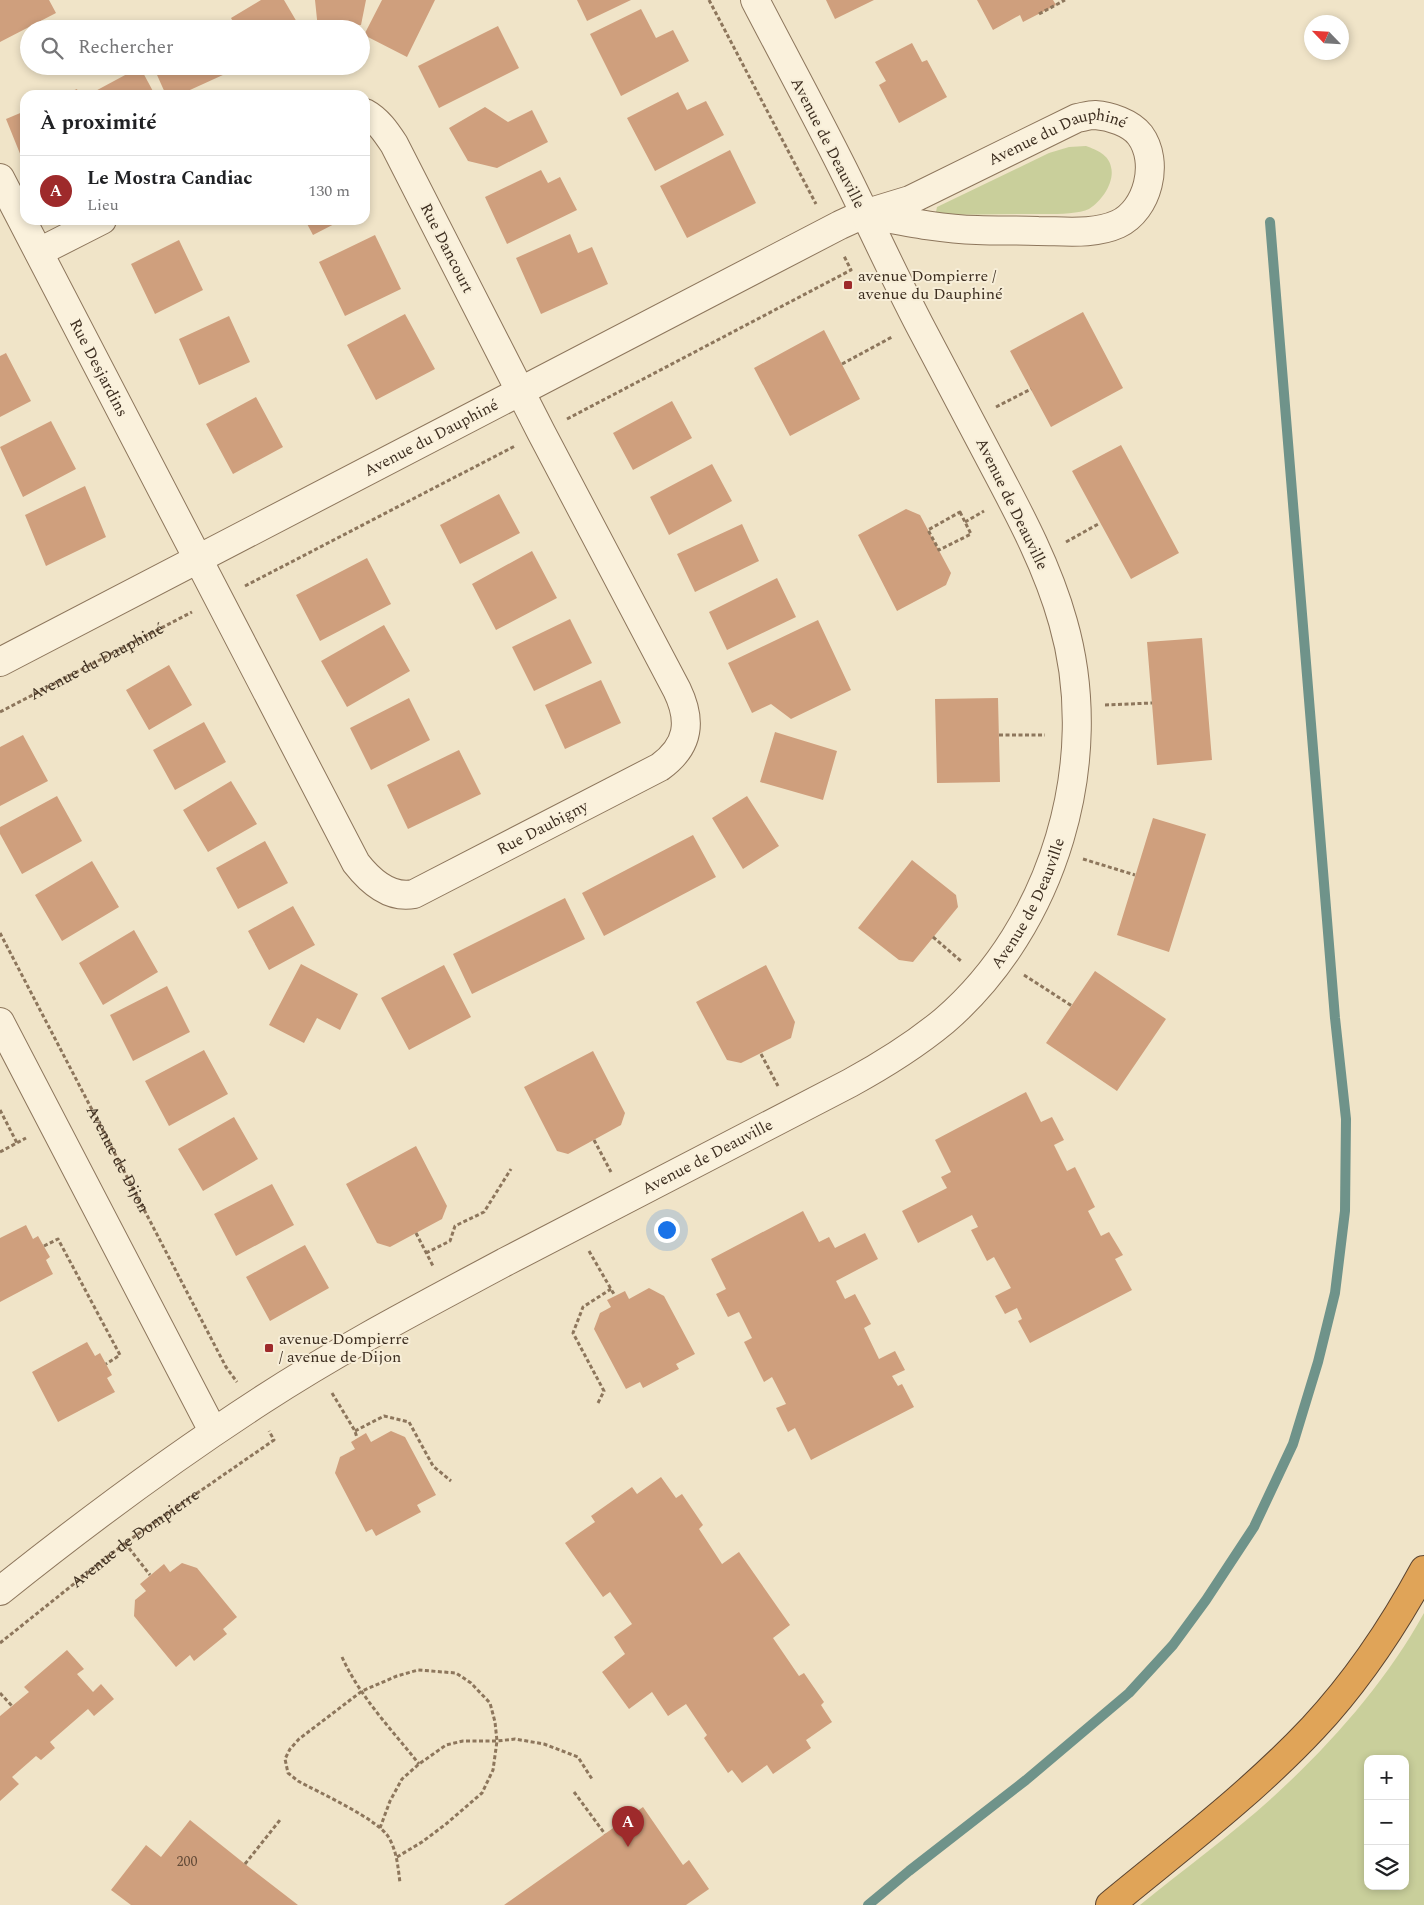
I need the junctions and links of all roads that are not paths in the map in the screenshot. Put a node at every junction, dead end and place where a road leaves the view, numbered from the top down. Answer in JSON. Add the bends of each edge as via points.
{"nodes":[{"id":1,"x":755,"y":0,"type":"edge"},
{"id":2,"x":370,"y":115,"type":"edge"},
{"id":3,"x":0,"y":178,"type":"edge"},
{"id":4,"x":864,"y":214,"type":"junction"},
{"id":5,"x":20,"y":216,"type":"edge"},
{"id":6,"x":25,"y":225,"type":"edge"},
{"id":7,"x":92,"y":225,"type":"edge"},
{"id":8,"x":39,"y":252,"type":"junction"},
{"id":9,"x":520,"y":391,"type":"junction"},
{"id":10,"x":198,"y":558,"type":"junction"},
{"id":11,"x":0,"y":662,"type":"edge"},
{"id":12,"x":0,"y":1022,"type":"edge"},
{"id":13,"x":213,"y":1431,"type":"junction"},
{"id":14,"x":1424,"y":1570,"type":"edge"},
{"id":15,"x":0,"y":1590,"type":"edge"},
{"id":16,"x":1110,"y":1905,"type":"edge"}],
"edges":[{"from":1,"to":4,"type":"street","name":"Avenue de Deauville"},
{"from":2,"to":9,"type":"street","name":"Rue Dancourt","via":[[394,144]]},
{"from":3,"to":5,"type":"street","name":"Rue Desjardins"},
{"from":4,"to":4,"type":"street","name":"Avenue du Dauphiné","via":[[978,230],[1078,232],[1102,229],[1118,224],[1137,208],[1150,178],[1146,149],[1140,134],[1128,125],[1095,115],[1077,118],[910,200]]},
{"from":4,"to":9,"type":"street","name":"Avenue du Dauphiné"},
{"from":4,"to":13,"type":"street","name":"Avenue de Deauville","via":[[1039,557],[1069,645],[1075,690],[1076,756],[1072,786],[1067,814],[1050,867],[1024,921],[979,984],[946,1019],[904,1050],[850,1083],[444,1294],[325,1361]]},
{"from":6,"to":8,"type":"street","name":"Rue Desjardins"},
{"from":7,"to":8,"type":"street"},
{"from":8,"to":10,"type":"street","name":"Rue Desjardins"},
{"from":9,"to":10,"type":"street","name":"Avenue du Dauphiné"},
{"from":9,"to":10,"type":"street","name":"Rue Daubigny","via":[[683,702],[686,714],[684,738],[671,759],[660,767],[414,894],[390,892],[372,881],[356,863]]},
{"from":10,"to":11,"type":"street","name":"Avenue du Dauphiné"},
{"from":12,"to":13,"type":"street"},
{"from":13,"to":15,"type":"street","via":[[106,1507]]},
{"from":14,"to":16,"type":"highway","via":[[1376,1650],[1314,1726],[1269,1772]]}]}
